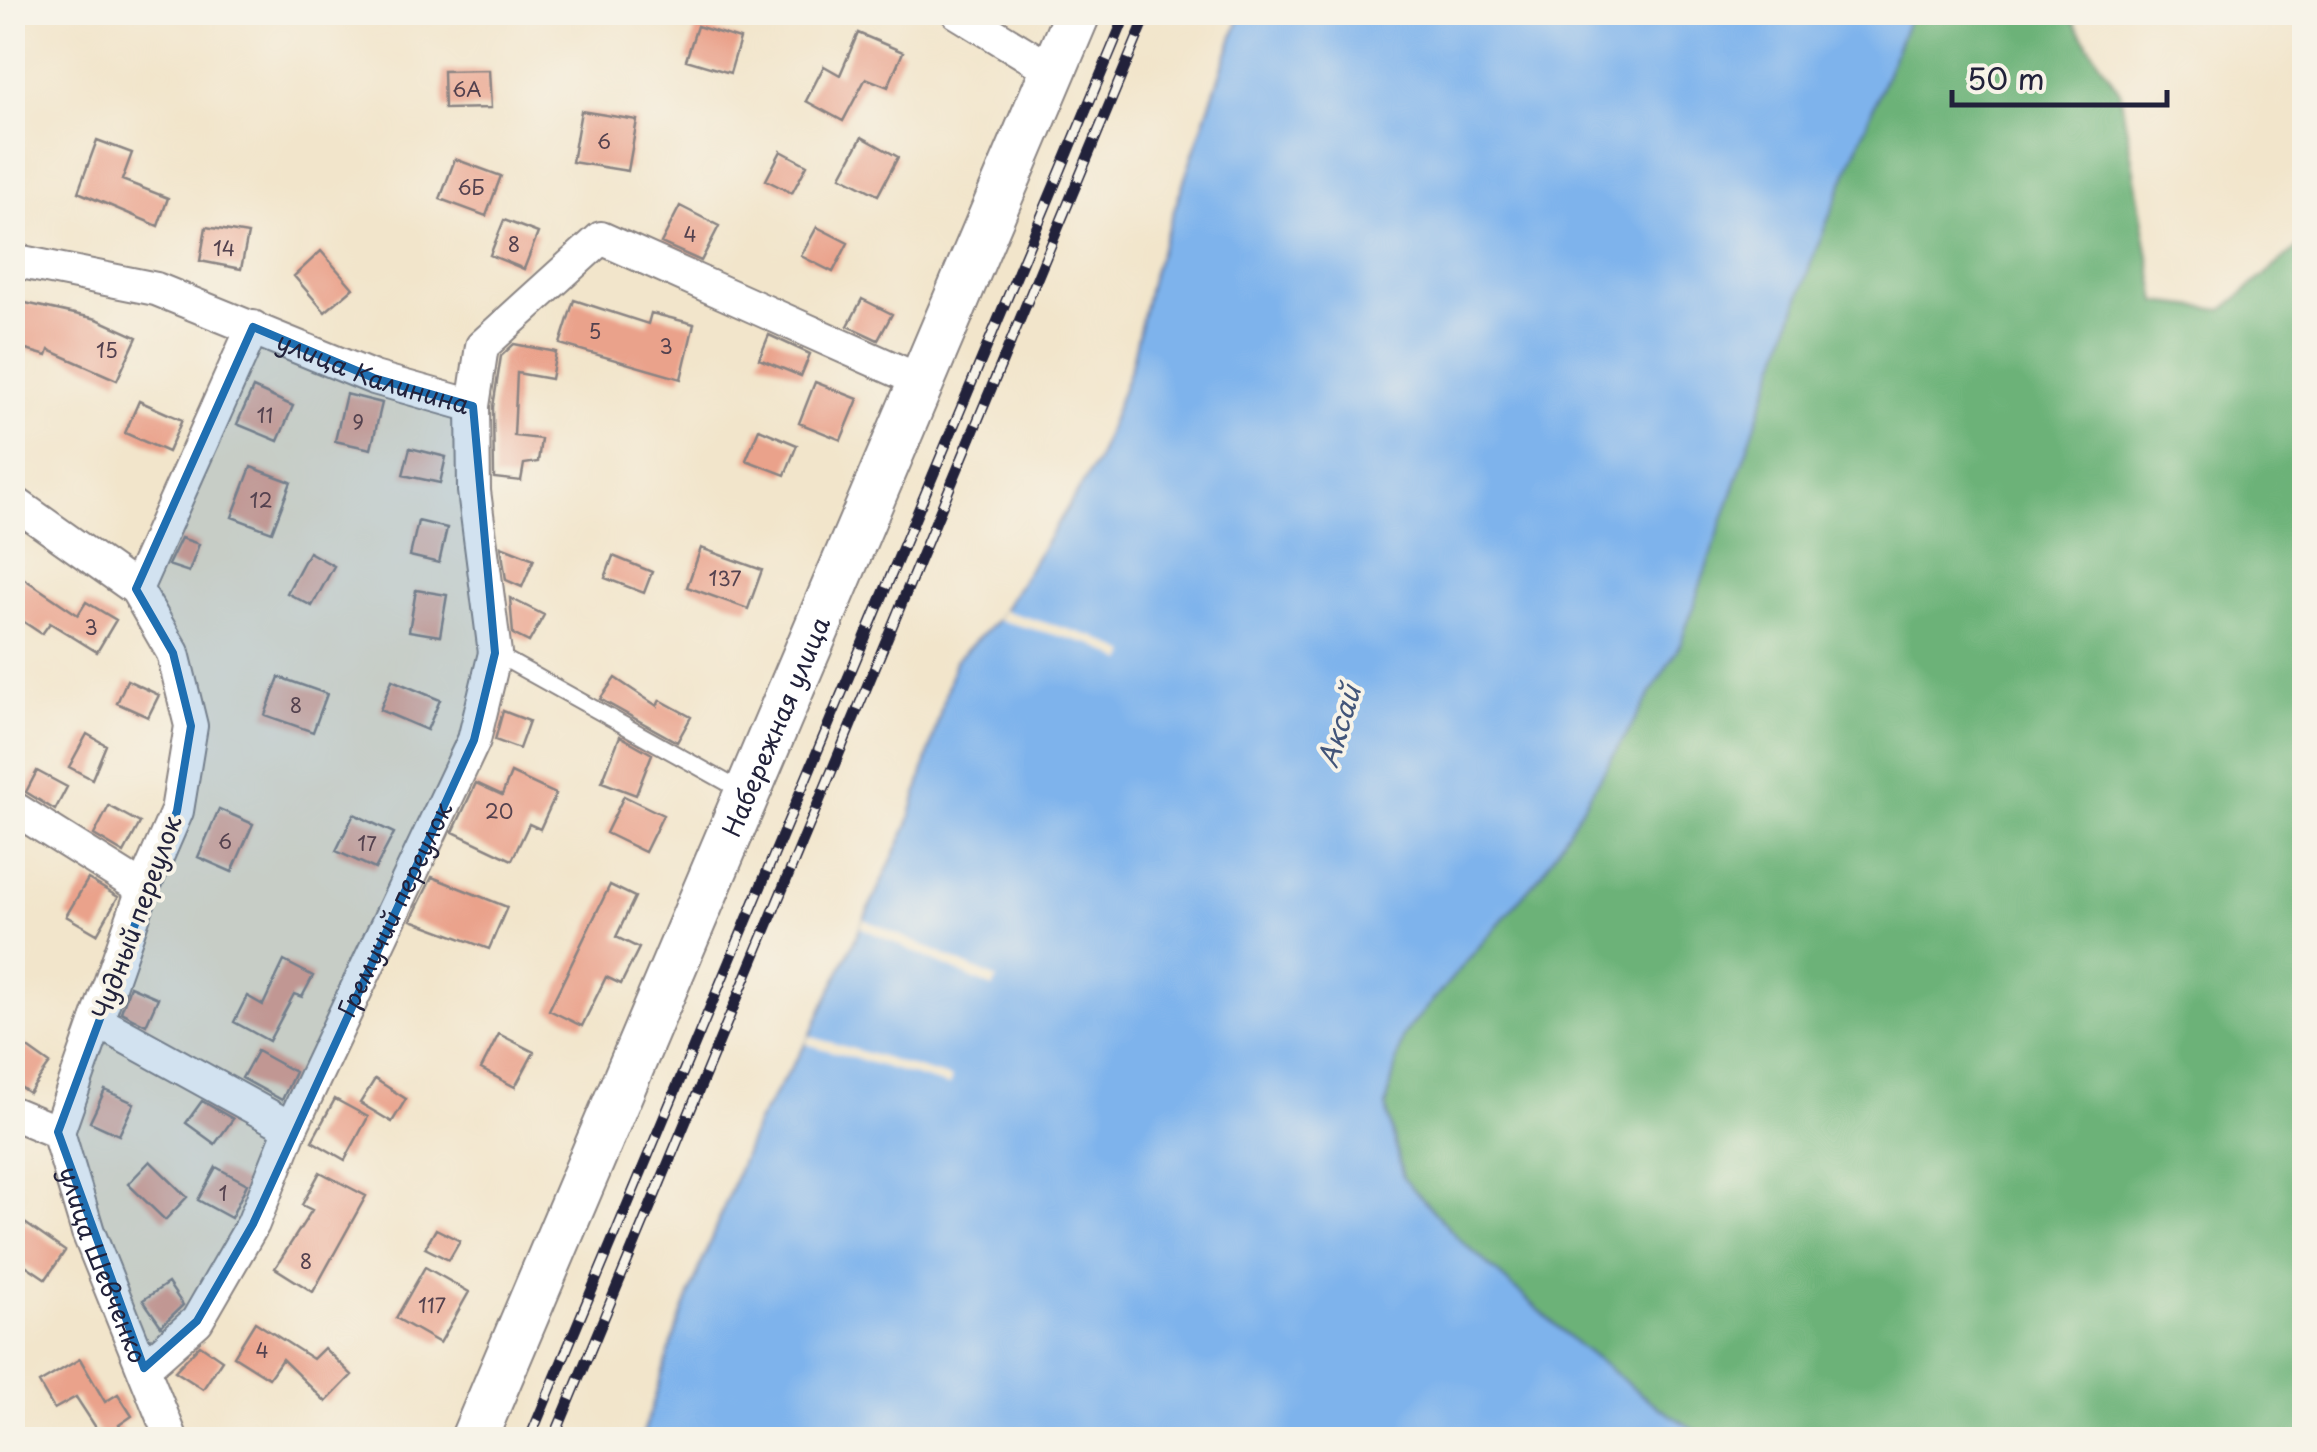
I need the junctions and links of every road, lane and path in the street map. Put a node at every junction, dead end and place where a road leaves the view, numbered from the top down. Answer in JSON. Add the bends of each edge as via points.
{"nodes":[{"id":1,"x":958,"y":12,"type":"edge"},
{"id":2,"x":1078,"y":12,"type":"edge"},
{"id":3,"x":1054,"y":72,"type":"junction"},
{"id":4,"x":12,"y":260,"type":"edge"},
{"id":5,"x":253,"y":327,"type":"junction"},
{"id":6,"x":925,"y":383,"type":"junction"},
{"id":7,"x":473,"y":406,"type":"junction"},
{"id":8,"x":12,"y":500,"type":"edge"},
{"id":9,"x":136,"y":589,"type":"junction"},
{"id":10,"x":495,"y":653,"type":"junction"},
{"id":11,"x":750,"y":796,"type":"junction"},
{"id":12,"x":12,"y":807,"type":"edge"},
{"id":13,"x":143,"y":889,"type":"junction"},
{"id":14,"x":97,"y":1021,"type":"junction"},
{"id":15,"x":12,"y":1114,"type":"edge"},
{"id":16,"x":291,"y":1128,"type":"junction"},
{"id":17,"x":58,"y":1132,"type":"junction"},
{"id":18,"x":144,"y":1368,"type":"junction"},
{"id":19,"x":172,"y":1440,"type":"edge"},
{"id":20,"x":473,"y":1440,"type":"edge"}],
"edges":[{"from":1,"to":3,"type":"street"},
{"from":2,"to":3,"type":"street","name":"Набережная улица"},
{"from":3,"to":6,"type":"street","name":"Набережная улица"},
{"from":4,"to":5,"type":"street","name":"улица Калинина","via":[[156,289]]},
{"from":5,"to":7,"type":"street","name":"улица Калинина","via":[[374,378]]},
{"from":5,"to":9,"type":"street"},
{"from":6,"to":7,"type":"street","name":"улица Калинина","via":[[601,238],[482,346]]},
{"from":6,"to":11,"type":"street","name":"Набережная улица"},
{"from":7,"to":10,"type":"street","name":"Гремучий переулок","via":[[474,491]]},
{"from":8,"to":9,"type":"street"},
{"from":9,"to":13,"type":"street","name":"Чудный переулок","via":[[173,653],[191,726],[177,810]]},
{"from":10,"to":11,"type":"lane"},
{"from":10,"to":16,"type":"street","name":"Гремучий переулок","via":[[474,740]]},
{"from":11,"to":20,"type":"street","name":"Набережная улица"},
{"from":12,"to":13,"type":"street"},
{"from":13,"to":14,"type":"street","name":"Чудный переулок"},
{"from":14,"to":16,"type":"street"},
{"from":14,"to":17,"type":"street","name":"Чудный переулок"},
{"from":15,"to":17,"type":"street","name":"улица Шевченко"},
{"from":16,"to":18,"type":"street","name":"Гремучий переулок","via":[[252,1224],[197,1320]]},
{"from":17,"to":18,"type":"street","name":"улица Шевченко","via":[[88,1232]]},
{"from":18,"to":19,"type":"street","name":"улица Шевченко"}]}
